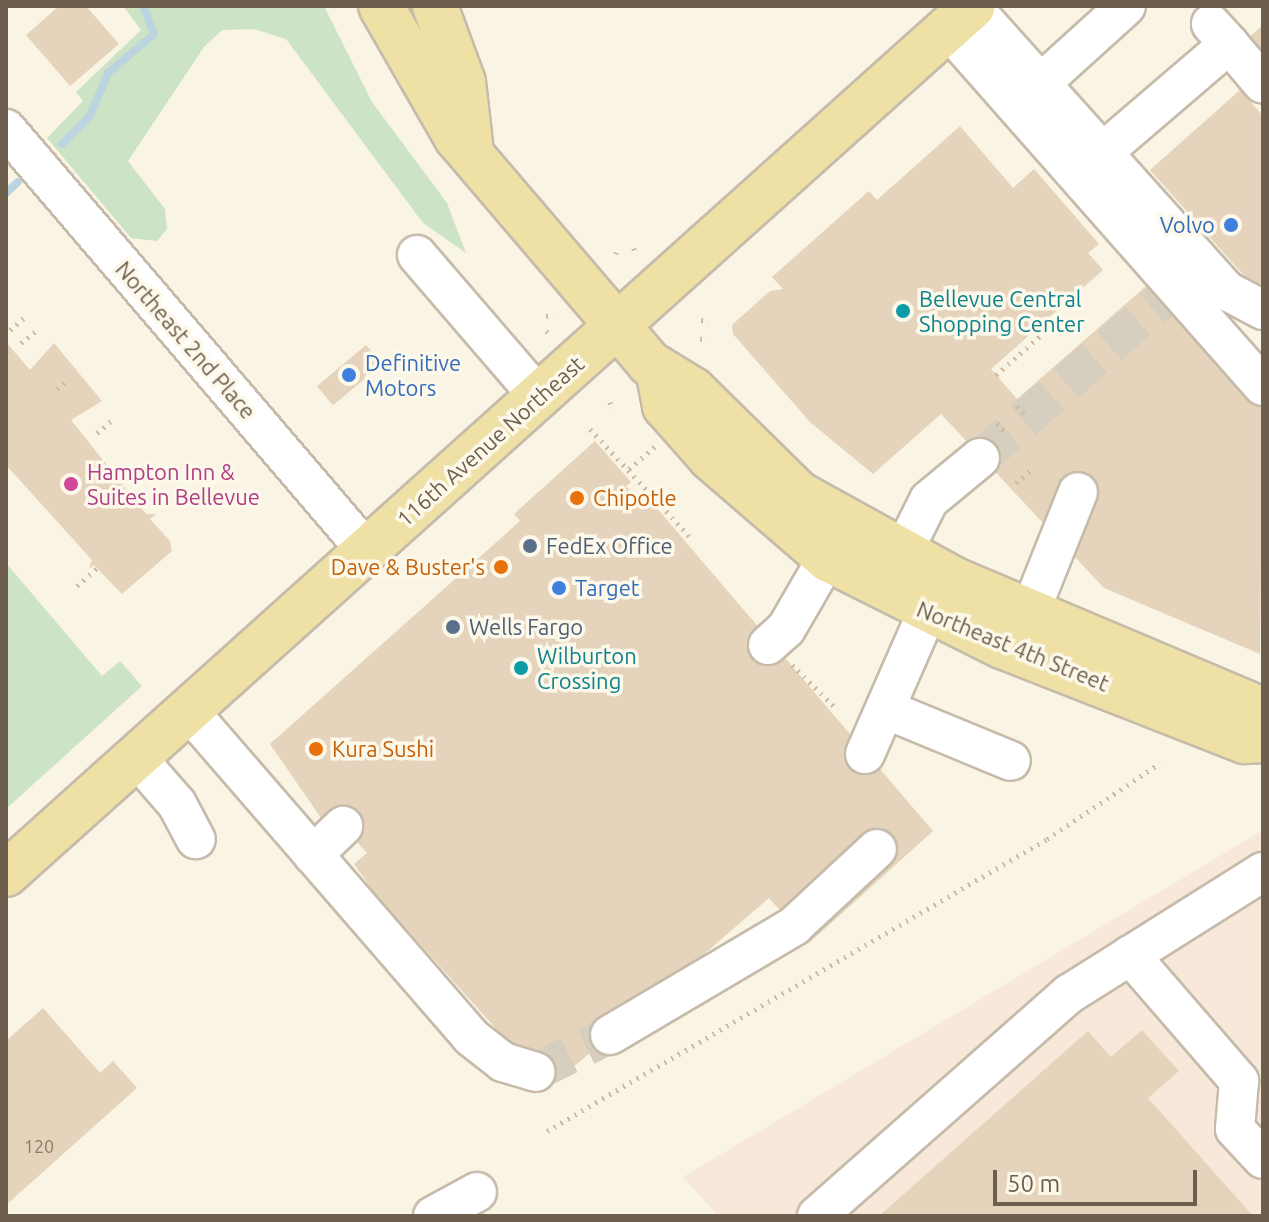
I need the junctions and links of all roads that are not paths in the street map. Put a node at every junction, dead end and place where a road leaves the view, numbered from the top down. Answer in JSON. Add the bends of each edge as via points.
{"nodes":[{"id":1,"x":381,"y":6,"type":"edge"},
{"id":2,"x":435,"y":6,"type":"edge"},
{"id":3,"x":1126,"y":6,"type":"edge"},
{"id":4,"x":965,"y":14,"type":"edge"},
{"id":5,"x":1217,"y":20,"type":"edge"},
{"id":6,"x":1040,"y":84,"type":"junction"},
{"id":7,"x":1263,"y":84,"type":"edge"},
{"id":8,"x":6,"y":129,"type":"edge"},
{"id":9,"x":471,"y":152,"type":"junction"},
{"id":10,"x":1103,"y":152,"type":"junction"},
{"id":11,"x":417,"y":255,"type":"dead end"},
{"id":12,"x":1263,"y":310,"type":"edge"},
{"id":13,"x":618,"y":327,"type":"junction"},
{"id":14,"x":1263,"y":386,"type":"edge"},
{"id":15,"x":539,"y":397,"type":"junction"},
{"id":16,"x":993,"y":446,"type":"tunnel mouth"},
{"id":17,"x":1078,"y":492,"type":"dead end"},
{"id":18,"x":838,"y":540,"type":"junction"},
{"id":19,"x":366,"y":550,"type":"junction"},
{"id":20,"x":902,"y":554,"type":"junction"},
{"id":21,"x":1030,"y":612,"type":"junction"},
{"id":22,"x":927,"y":613,"type":"junction"},
{"id":23,"x":777,"y":652,"type":"road end"},
{"id":24,"x":885,"y":709,"type":"junction"},
{"id":25,"x":188,"y":710,"type":"junction"},
{"id":26,"x":1263,"y":710,"type":"edge"},
{"id":27,"x":1263,"y":740,"type":"edge"},
{"id":28,"x":865,"y":754,"type":"dead end"},
{"id":29,"x":136,"y":757,"type":"junction"},
{"id":30,"x":1011,"y":761,"type":"dead end"},
{"id":31,"x":343,"y":826,"type":"dead end"},
{"id":32,"x":196,"y":839,"type":"dead end"},
{"id":33,"x":877,"y":849,"type":"dead end"},
{"id":34,"x":313,"y":855,"type":"junction"},
{"id":35,"x":1263,"y":872,"type":"edge"},
{"id":36,"x":6,"y":874,"type":"edge"},
{"id":37,"x":1130,"y":955,"type":"junction"},
{"id":38,"x":610,"y":1035,"type":"tunnel mouth"},
{"id":39,"x":535,"y":1072,"type":"dead end"},
{"id":40,"x":1263,"y":1159,"type":"edge"},
{"id":41,"x":477,"y":1192,"type":"dead end"},
{"id":42,"x":433,"y":1216,"type":"edge"},
{"id":43,"x":817,"y":1216,"type":"edge"}],
"edges":[{"from":1,"to":9,"type":"main road","name":"Northeast 4th Street","via":[[425,94]]},
{"from":2,"to":9,"type":"main road","via":[[463,82]]},
{"from":3,"to":6,"type":"street"},
{"from":4,"to":6,"type":"street"},
{"from":4,"to":13,"type":"main road","name":"116th Avenue Northeast"},
{"from":4,"to":14,"type":"street","via":[[1170,292]]},
{"from":5,"to":7,"type":"street"},
{"from":5,"to":10,"type":"street"},
{"from":6,"to":10,"type":"street"},
{"from":8,"to":19,"type":"street","name":"Northeast 2nd Place"},
{"from":9,"to":13,"type":"main road","name":"Northeast 4th Street"},
{"from":10,"to":12,"type":"street","via":[[1227,291]]},
{"from":11,"to":15,"type":"street"},
{"from":13,"to":15,"type":"main road","name":"116th Avenue Northeast"},
{"from":13,"to":18,"type":"main road","name":"Northeast 4th Street","via":[[659,375],[665,406],[711,458]]},
{"from":15,"to":19,"type":"main road","name":"116th Avenue Northeast"},
{"from":16,"to":20,"type":"street","via":[[929,500]]},
{"from":17,"to":21,"type":"street"},
{"from":18,"to":20,"type":"main road","name":"Northeast 4th Street"},
{"from":18,"to":22,"type":"main road","name":"Northeast 4th Street"},
{"from":18,"to":23,"type":"street"},
{"from":19,"to":25,"type":"main road","name":"116th Avenue Northeast"},
{"from":20,"to":21,"type":"main road","name":"Northeast 4th Street"},
{"from":21,"to":26,"type":"main road","name":"Northeast 4th Street"},
{"from":22,"to":24,"type":"street"},
{"from":22,"to":27,"type":"main road","name":"Northeast 4th Street","via":[[1245,741]]},
{"from":24,"to":28,"type":"street"},
{"from":24,"to":30,"type":"street"},
{"from":25,"to":29,"type":"main road","name":"116th Avenue Northeast"},
{"from":25,"to":34,"type":"street"},
{"from":29,"to":32,"type":"street","via":[[177,804]]},
{"from":29,"to":36,"type":"main road","name":"116th Avenue Northeast"},
{"from":31,"to":34,"type":"street"},
{"from":33,"to":38,"type":"street","via":[[794,926]]},
{"from":34,"to":39,"type":"street","via":[[467,1014],[503,1062]]},
{"from":35,"to":37,"type":"street"},
{"from":37,"to":40,"type":"street","via":[[1239,1081],[1235,1129]]},
{"from":37,"to":43,"type":"street","via":[[1069,994]]},
{"from":41,"to":42,"type":"street"}]}
